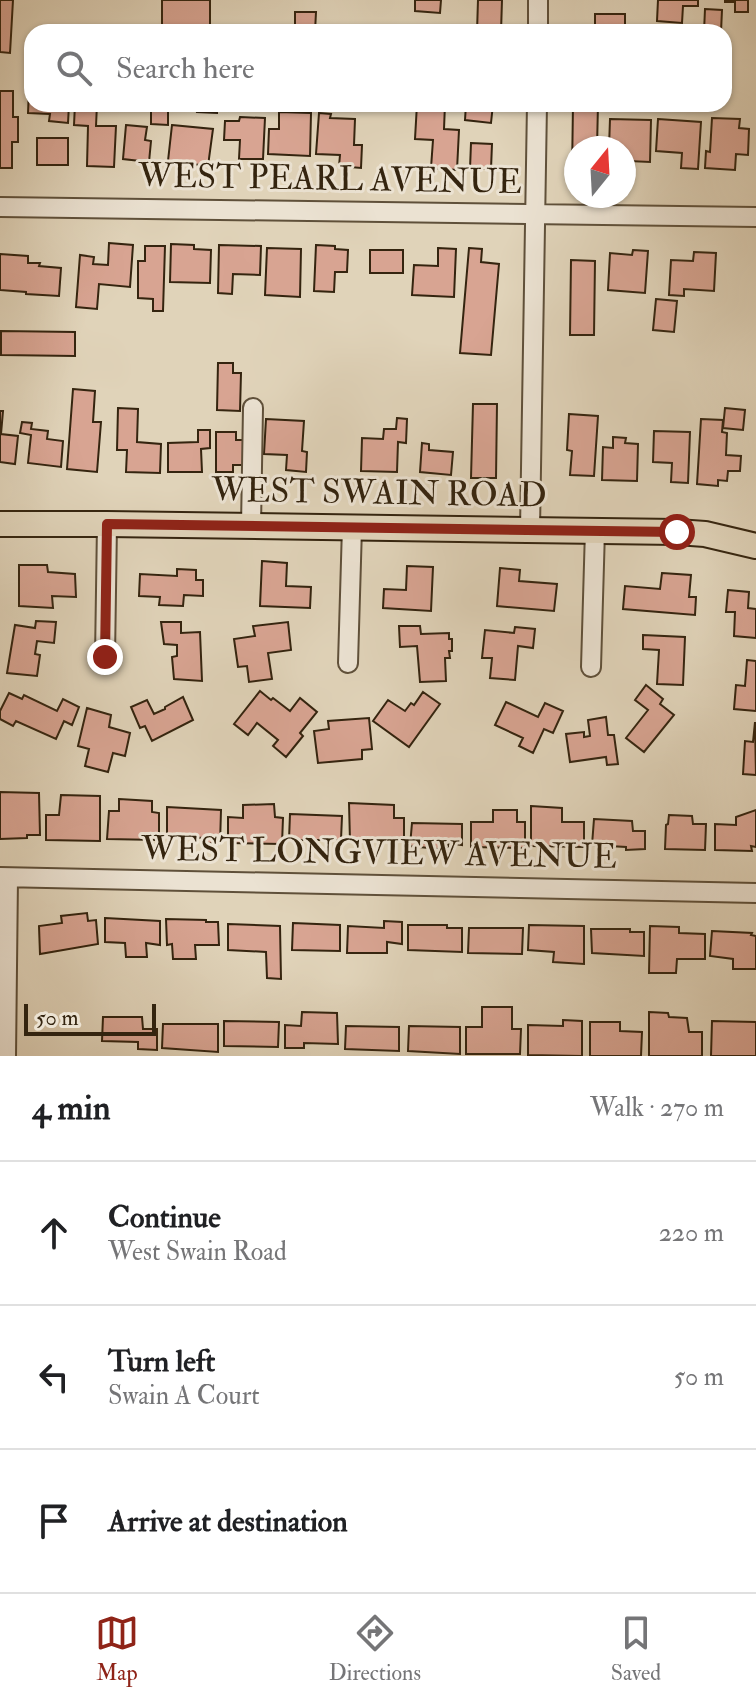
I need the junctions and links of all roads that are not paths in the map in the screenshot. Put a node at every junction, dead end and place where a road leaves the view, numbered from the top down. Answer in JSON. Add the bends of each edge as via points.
{"nodes":[{"id":1,"x":538,"y":0,"type":"edge"},
{"id":2,"x":538,"y":24,"type":"edge"},
{"id":3,"x":537,"y":112,"type":"edge"},
{"id":4,"x":0,"y":207,"type":"edge"},
{"id":5,"x":536,"y":214,"type":"junction"},
{"id":6,"x":756,"y":217,"type":"edge"},
{"id":7,"x":253,"y":408,"type":"dead end"},
{"id":8,"x":0,"y":524,"type":"edge"},
{"id":9,"x":107,"y":524,"type":"junction"},
{"id":10,"x":251,"y":526,"type":"junction"},
{"id":11,"x":352,"y":527,"type":"junction"},
{"id":12,"x":530,"y":529,"type":"junction"},
{"id":13,"x":595,"y":530,"type":"junction"},
{"id":14,"x":756,"y":546,"type":"edge"},
{"id":15,"x":105,"y":657,"type":"dead end"},
{"id":16,"x":348,"y":663,"type":"dead end"},
{"id":17,"x":591,"y":667,"type":"dead end"},
{"id":18,"x":4,"y":878,"type":"edge"},
{"id":19,"x":756,"y":893,"type":"edge"},
{"id":20,"x":6,"y":1056,"type":"edge"}],
"edges":[{"from":1,"to":2,"type":"street"},
{"from":3,"to":5,"type":"street"},
{"from":4,"to":5,"type":"street","name":"WEST PEARL AVENUE"},
{"from":5,"to":6,"type":"street","name":"WEST PEARL AVENUE"},
{"from":5,"to":12,"type":"street"},
{"from":7,"to":10,"type":"street"},
{"from":8,"to":9,"type":"main road","name":"WEST SWAIN ROAD"},
{"from":9,"to":10,"type":"main road","name":"WEST SWAIN ROAD"},
{"from":9,"to":15,"type":"street"},
{"from":10,"to":11,"type":"main road","name":"WEST SWAIN ROAD"},
{"from":11,"to":12,"type":"main road","name":"WEST SWAIN ROAD"},
{"from":11,"to":16,"type":"street"},
{"from":12,"to":13,"type":"main road","name":"WEST SWAIN ROAD"},
{"from":13,"to":14,"type":"main road","name":"WEST SWAIN ROAD","via":[[705,534]]},
{"from":13,"to":17,"type":"street"},
{"from":18,"to":19,"type":"street","name":"WEST LONGVIEW AVENUE"},
{"from":18,"to":20,"type":"street"}]}
